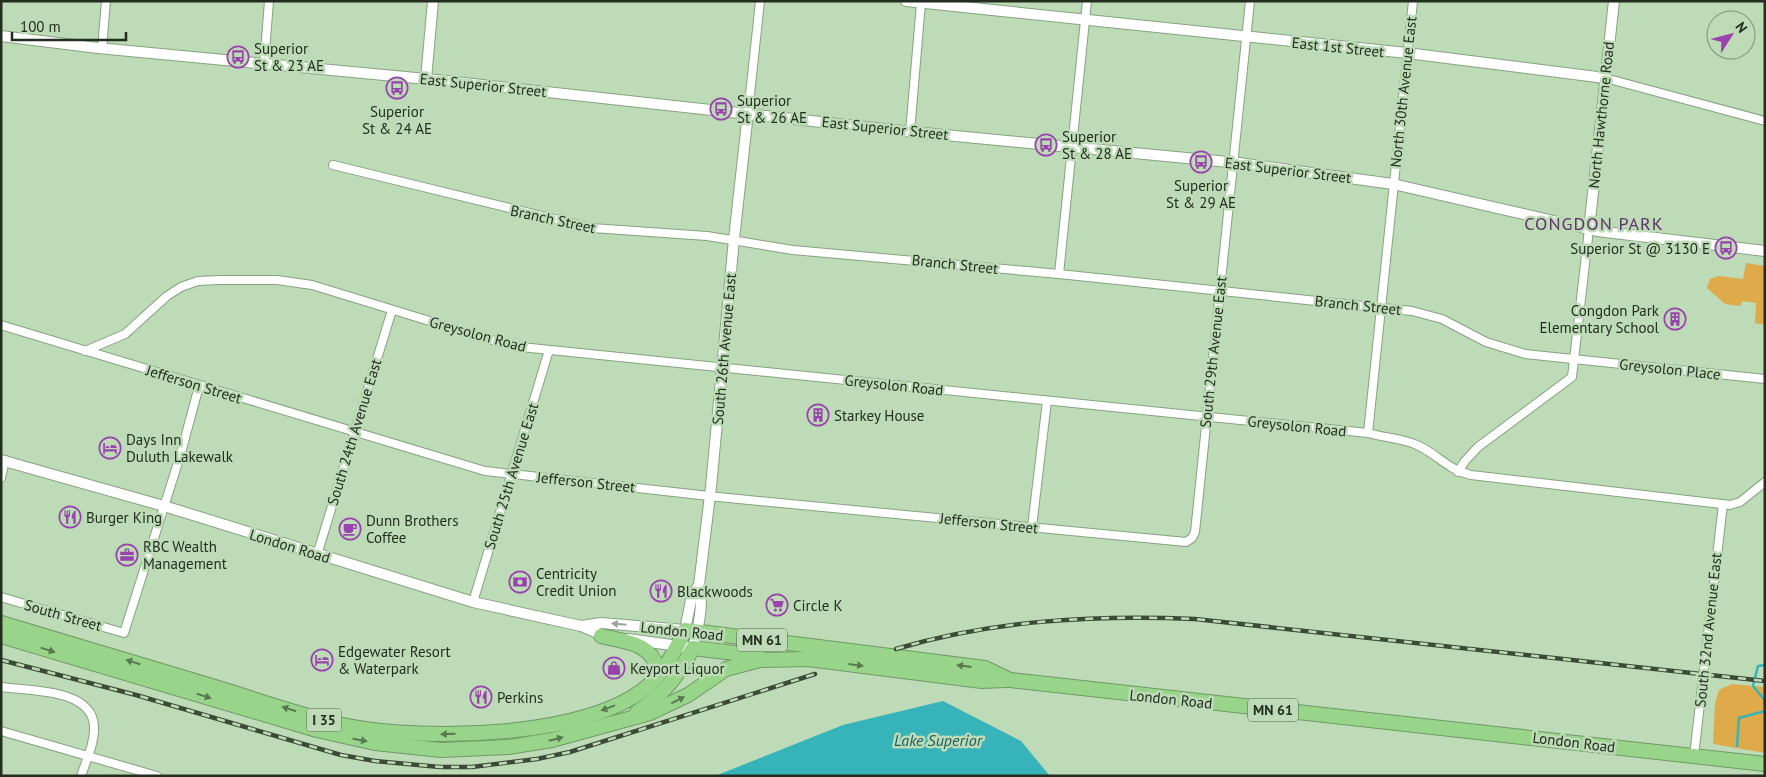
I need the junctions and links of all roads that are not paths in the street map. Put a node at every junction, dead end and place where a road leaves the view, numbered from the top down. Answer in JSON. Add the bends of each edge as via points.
{"nodes":[{"id":1,"x":106,"y":1,"type":"edge"},
{"id":2,"x":269,"y":1,"type":"edge"},
{"id":3,"x":433,"y":1,"type":"edge"},
{"id":4,"x":760,"y":1,"type":"edge"},
{"id":5,"x":906,"y":1,"type":"edge"},
{"id":6,"x":1087,"y":1,"type":"edge"},
{"id":7,"x":1250,"y":1,"type":"edge"},
{"id":8,"x":1413,"y":1,"type":"edge"},
{"id":9,"x":1614,"y":1,"type":"edge"},
{"id":10,"x":921,"y":3,"type":"junction"},
{"id":11,"x":1085,"y":20,"type":"junction"},
{"id":12,"x":1,"y":36,"type":"edge"},
{"id":13,"x":1246,"y":38,"type":"junction"},
{"id":14,"x":102,"y":49,"type":"junction"},
{"id":15,"x":1407,"y":53,"type":"junction"},
{"id":16,"x":264,"y":64,"type":"junction"},
{"id":17,"x":1605,"y":78,"type":"junction"},
{"id":18,"x":426,"y":79,"type":"junction"},
{"id":19,"x":748,"y":113,"type":"junction"},
{"id":20,"x":1765,"y":121,"type":"edge"},
{"id":21,"x":910,"y":132,"type":"junction"},
{"id":22,"x":1072,"y":146,"type":"junction"},
{"id":23,"x":1233,"y":163,"type":"junction"},
{"id":24,"x":333,"y":165,"type":"dead end"},
{"id":25,"x":1393,"y":184,"type":"junction"},
{"id":26,"x":1589,"y":229,"type":"junction"},
{"id":27,"x":734,"y":239,"type":"junction"},
{"id":28,"x":1765,"y":251,"type":"edge"},
{"id":29,"x":1059,"y":274,"type":"junction"},
{"id":30,"x":1219,"y":290,"type":"junction"},
{"id":31,"x":1381,"y":307,"type":"junction"},
{"id":32,"x":392,"y":310,"type":"junction"},
{"id":33,"x":1,"y":325,"type":"edge"},
{"id":34,"x":549,"y":350,"type":"junction"},
{"id":35,"x":85,"y":351,"type":"junction"},
{"id":36,"x":1575,"y":359,"type":"junction"},
{"id":37,"x":722,"y":367,"type":"junction"},
{"id":38,"x":1765,"y":379,"type":"edge"},
{"id":39,"x":199,"y":386,"type":"junction"},
{"id":40,"x":1047,"y":401,"type":"junction"},
{"id":41,"x":1207,"y":416,"type":"junction"},
{"id":42,"x":354,"y":432,"type":"junction"},
{"id":43,"x":1368,"y":433,"type":"junction"},
{"id":44,"x":3,"y":460,"type":"edge"},
{"id":45,"x":1458,"y":472,"type":"junction"},
{"id":46,"x":511,"y":474,"type":"junction"},
{"id":47,"x":1,"y":478,"type":"edge"},
{"id":48,"x":1765,"y":482,"type":"edge"},
{"id":49,"x":710,"y":496,"type":"junction"},
{"id":50,"x":1722,"y":504,"type":"junction"},
{"id":51,"x":164,"y":506,"type":"junction"},
{"id":52,"x":1032,"y":527,"type":"junction"},
{"id":53,"x":1190,"y":540,"type":"joint"},
{"id":54,"x":317,"y":554,"type":"junction"},
{"id":55,"x":1,"y":597,"type":"edge"},
{"id":56,"x":473,"y":602,"type":"junction"},
{"id":57,"x":1,"y":623,"type":"edge"},
{"id":58,"x":581,"y":626,"type":"junction"},
{"id":59,"x":691,"y":630,"type":"junction"},
{"id":60,"x":1,"y":636,"type":"edge"},
{"id":61,"x":601,"y":636,"type":"junction"},
{"id":62,"x":678,"y":645,"type":"junction"},
{"id":63,"x":693,"y":648,"type":"junction"},
{"id":64,"x":808,"y":659,"type":"junction"},
{"id":65,"x":1010,"y":680,"type":"junction"},
{"id":66,"x":650,"y":684,"type":"junction"},
{"id":67,"x":1,"y":687,"type":"edge"},
{"id":68,"x":616,"y":722,"type":"junction"},
{"id":69,"x":1,"y":731,"type":"edge"},
{"id":70,"x":88,"y":755,"type":"junction"},
{"id":71,"x":1694,"y":756,"type":"junction"},
{"id":72,"x":1765,"y":764,"type":"edge"},
{"id":73,"x":81,"y":776,"type":"edge"},
{"id":74,"x":157,"y":776,"type":"edge"}],
"edges":[{"from":1,"to":14,"type":"street"},
{"from":2,"to":16,"type":"street"},
{"from":3,"to":18,"type":"street"},
{"from":4,"to":19,"type":"street"},
{"from":5,"to":10,"type":"street","name":"East 1st Street"},
{"from":6,"to":11,"type":"street"},
{"from":7,"to":13,"type":"street","name":"South 29th Avenue East"},
{"from":8,"to":15,"type":"street","name":"North 30th Avenue East"},
{"from":9,"to":17,"type":"street","name":"North Hawthorne Road"},
{"from":10,"to":11,"type":"street","name":"East 1st Street"},
{"from":10,"to":21,"type":"street"},
{"from":11,"to":13,"type":"street","name":"East 1st Street"},
{"from":11,"to":22,"type":"street"},
{"from":12,"to":14,"type":"street","name":"East Superior Street"},
{"from":13,"to":15,"type":"street","name":"East 1st Street"},
{"from":13,"to":23,"type":"street","name":"South 29th Avenue East"},
{"from":14,"to":16,"type":"street","name":"East Superior Street"},
{"from":15,"to":17,"type":"street","name":"East 1st Street"},
{"from":15,"to":25,"type":"street","name":"North 30th Avenue East"},
{"from":16,"to":18,"type":"street","name":"East Superior Street"},
{"from":17,"to":20,"type":"street","name":"East 1st Street"},
{"from":17,"to":26,"type":"street","name":"North Hawthorne Road"},
{"from":18,"to":19,"type":"street","name":"East Superior Street"},
{"from":19,"to":21,"type":"street","name":"East Superior Street"},
{"from":19,"to":27,"type":"street","name":"South 26th Avenue East"},
{"from":21,"to":22,"type":"street","name":"East Superior Street"},
{"from":22,"to":23,"type":"street","name":"East Superior Street"},
{"from":22,"to":29,"type":"street"},
{"from":23,"to":25,"type":"street","name":"East Superior Street"},
{"from":23,"to":30,"type":"street","name":"South 29th Avenue East"},
{"from":24,"to":27,"type":"street","name":"Branch Street","via":[[582,227]]},
{"from":25,"to":26,"type":"street","name":"East Superior Street"},
{"from":25,"to":31,"type":"street","name":"North 30th Avenue East"},
{"from":26,"to":28,"type":"street","name":"East Superior Street"},
{"from":26,"to":36,"type":"street"},
{"from":27,"to":29,"type":"street","name":"Branch Street","via":[[793,250]]},
{"from":27,"to":37,"type":"street","name":"South 26th Avenue East"},
{"from":29,"to":30,"type":"street","name":"Branch Street"},
{"from":30,"to":31,"type":"street","name":"Branch Street"},
{"from":30,"to":41,"type":"street","name":"South 29th Avenue East"},
{"from":31,"to":36,"type":"street","name":"Branch Street","via":[[1430,315],[1486,342],[1516,352]]},
{"from":31,"to":43,"type":"street","name":"North 30th Avenue East"},
{"from":32,"to":34,"type":"street","name":"Greysolon Road","via":[[503,343]]},
{"from":32,"to":35,"type":"street","name":"Greysolon Road","via":[[286,281],[198,281],[175,290],[125,334]]},
{"from":32,"to":42,"type":"street","name":"South 24th Avenue East"},
{"from":33,"to":35,"type":"street","name":"Jefferson Street"},
{"from":34,"to":37,"type":"street","name":"Greysolon Road"},
{"from":34,"to":46,"type":"street","name":"South 25th Avenue East"},
{"from":35,"to":39,"type":"street","name":"Jefferson Street"},
{"from":36,"to":38,"type":"street","name":"Greysolon Place"},
{"from":36,"to":45,"type":"street","via":[[1573,375],[1568,382],[1480,446]]},
{"from":37,"to":40,"type":"street","name":"Greysolon Road"},
{"from":37,"to":49,"type":"street","name":"South 26th Avenue East"},
{"from":39,"to":42,"type":"street","name":"Jefferson Street"},
{"from":39,"to":51,"type":"street"},
{"from":40,"to":41,"type":"street","name":"Greysolon Road"},
{"from":40,"to":52,"type":"street"},
{"from":41,"to":43,"type":"street","name":"Greysolon Road"},
{"from":41,"to":53,"type":"street","name":"South 29th Avenue East","via":[[1195,532]]},
{"from":42,"to":46,"type":"street","name":"Jefferson Street","via":[[485,471]]},
{"from":42,"to":54,"type":"street","name":"South 24th Avenue East"},
{"from":43,"to":45,"type":"street","name":"Greysolon Road","via":[[1417,445]]},
{"from":44,"to":47,"type":"street"},
{"from":44,"to":51,"type":"street","name":"London Road"},
{"from":45,"to":50,"type":"street","name":"Greysolon Road"},
{"from":46,"to":49,"type":"street","name":"Jefferson Street"},
{"from":46,"to":56,"type":"street","name":"South 25th Avenue East"},
{"from":48,"to":50,"type":"street","via":[[1737,504]]},
{"from":49,"to":52,"type":"street","name":"Jefferson Street"},
{"from":49,"to":59,"type":"street","name":"South 26th Avenue East","via":[[699,585],[702,597]]},
{"from":50,"to":71,"type":"street","name":"South 32nd Avenue East"},
{"from":51,"to":54,"type":"street","name":"London Road"},
{"from":51,"to":55,"type":"street","name":"South Street","via":[[124,633]]},
{"from":52,"to":53,"type":"street","name":"Jefferson Street","via":[[1181,542]]},
{"from":54,"to":56,"type":"street","name":"London Road"},
{"from":56,"to":58,"type":"street","name":"London Road"},
{"from":66,"to":57,"type":"highway","number":"I 35","one_way":true,"via":[[617,704],[580,718],[515,732],[432,734],[378,730],[322,719]]},
{"from":59,"to":58,"type":"street","name":"London Road","one_way":true,"via":[[602,623]]},
{"from":58,"to":61,"type":"street","name":"London Road"},
{"from":59,"to":62,"type":"highway"},
{"from":59,"to":63,"type":"street","name":"South 26th Avenue East"},
{"from":65,"to":59,"type":"highway","name":"London Road","number":"MN 61","one_way":true,"via":[[985,668]]},
{"from":60,"to":68,"type":"highway","number":"I 35","one_way":true,"via":[[317,730],[376,743],[441,750],[508,747],[552,740]]},
{"from":61,"to":62,"type":"street","name":"London Road"},
{"from":61,"to":66,"type":"highway","via":[[644,647],[655,658],[658,669]]},
{"from":62,"to":63,"type":"street","name":"London Road"},
{"from":62,"to":66,"type":"highway","number":"I 35"},
{"from":63,"to":64,"type":"highway","name":"London Road","number":"MN 61"},
{"from":63,"to":68,"type":"highway","number":"I 35","via":[[671,684],[654,700]]},
{"from":64,"to":65,"type":"highway","number":"MN 61","one_way":true,"via":[[982,681]]},
{"from":68,"to":64,"type":"highway","one_way":true,"via":[[650,713],[677,701],[736,665],[760,660]]},
{"from":65,"to":71,"type":"highway","name":"London Road","number":"MN 61"},
{"from":67,"to":70,"type":"street","via":[[64,695],[81,702],[92,717],[94,726]]},
{"from":69,"to":70,"type":"street"},
{"from":70,"to":73,"type":"street"},
{"from":70,"to":74,"type":"street"},
{"from":71,"to":72,"type":"highway","name":"London Road","number":"MN 61"}]}
